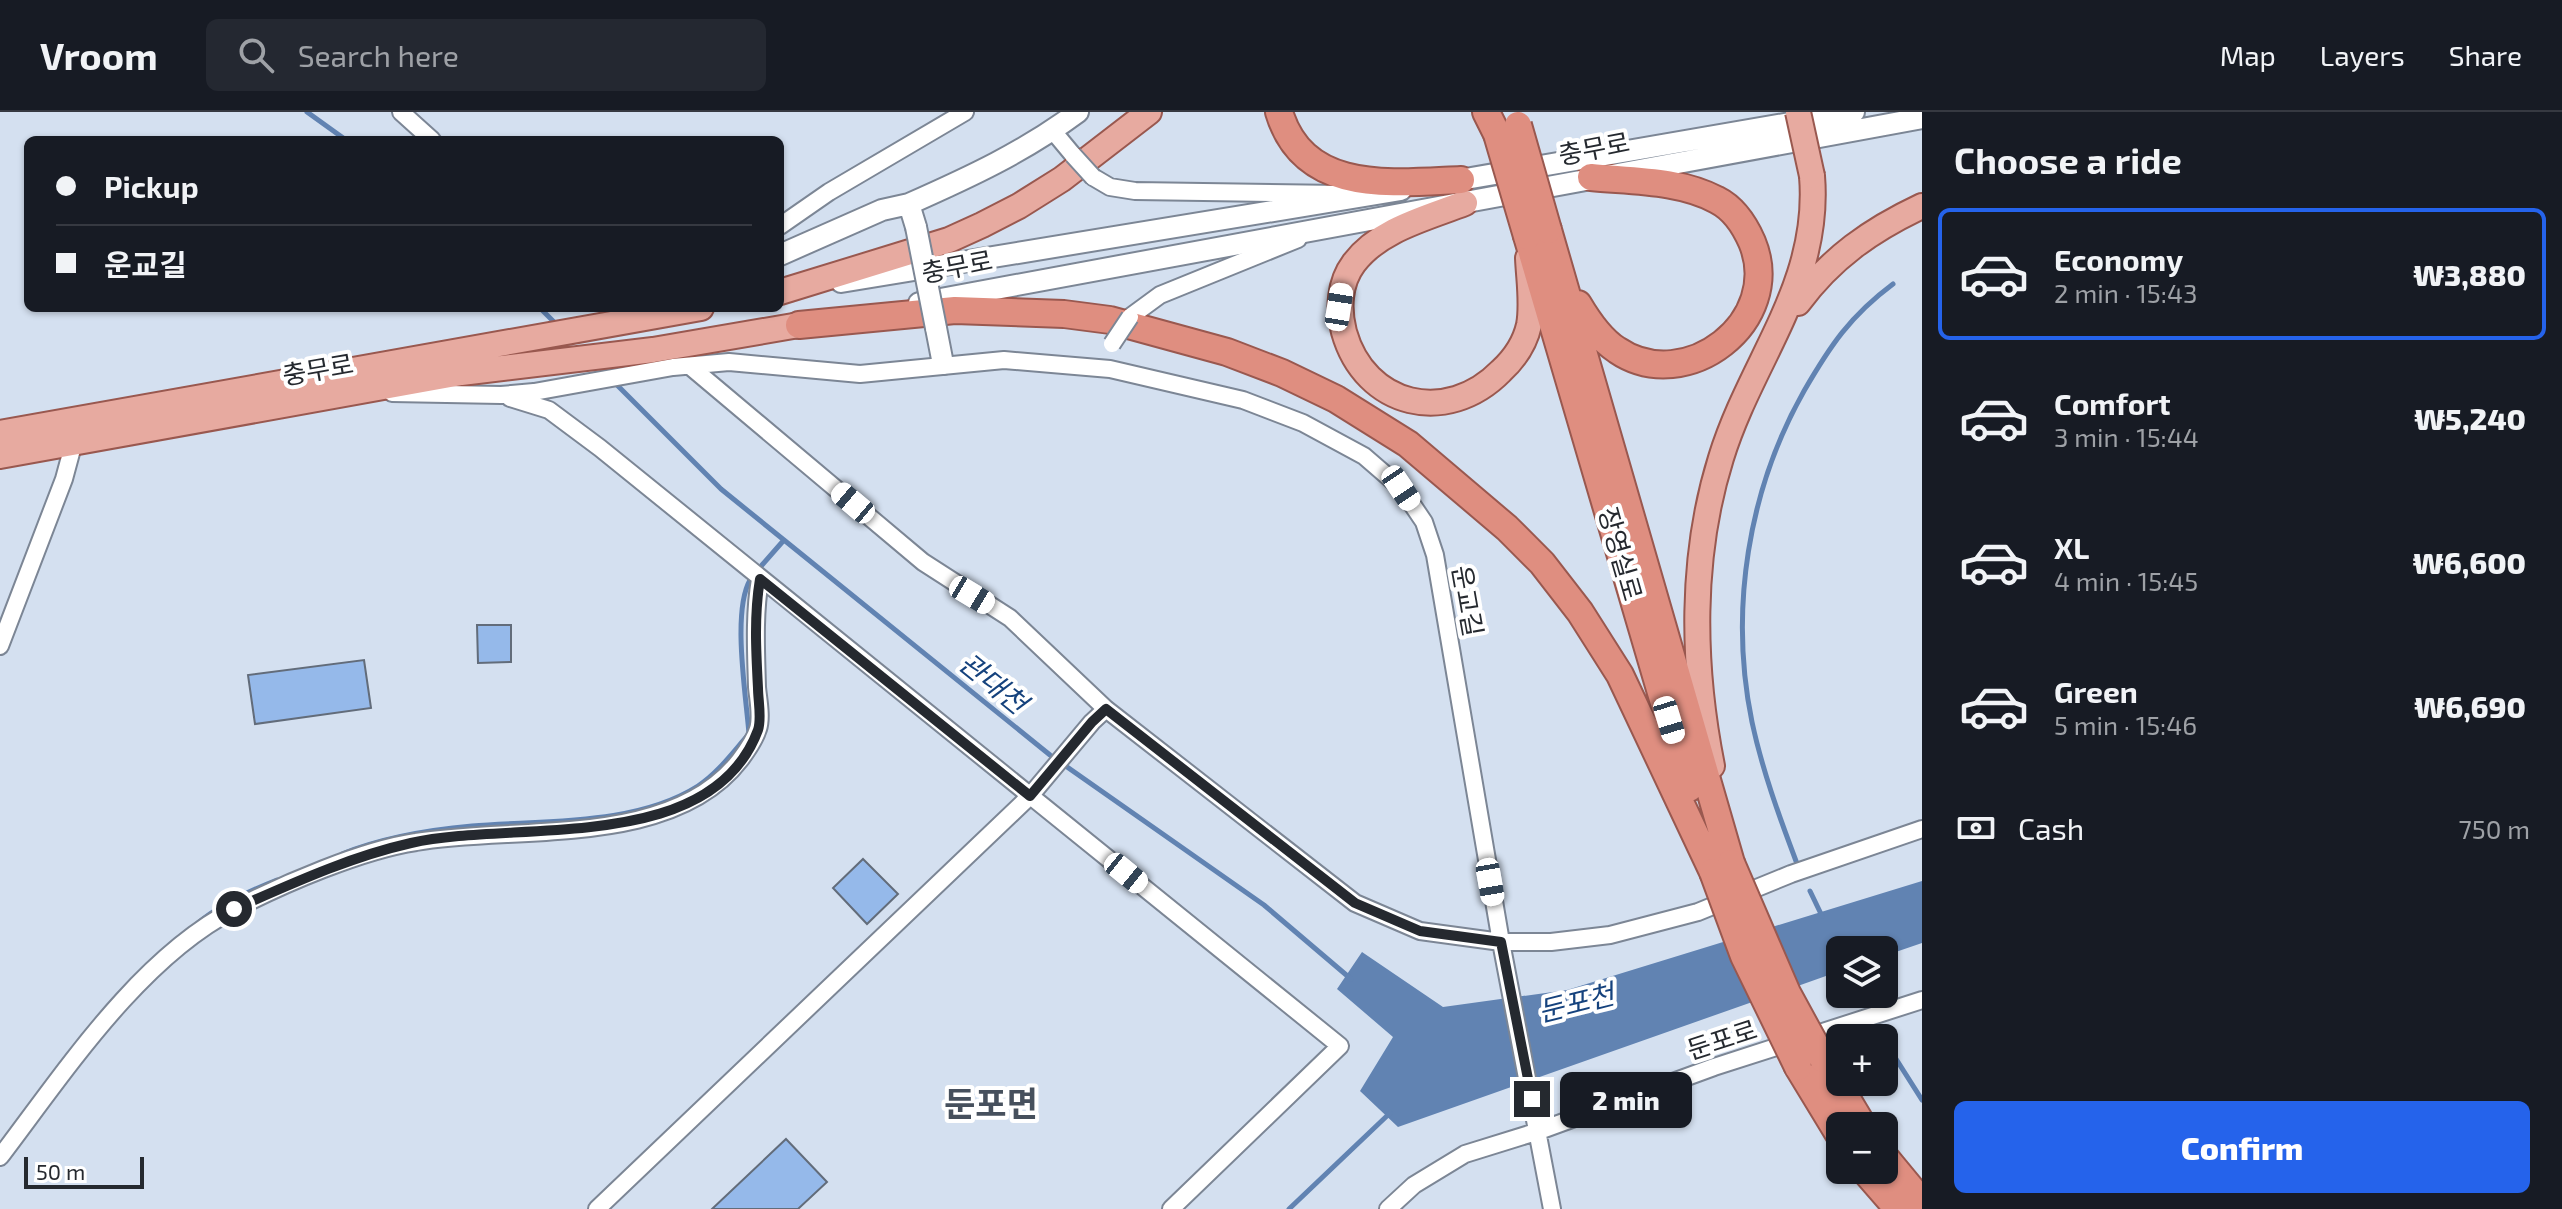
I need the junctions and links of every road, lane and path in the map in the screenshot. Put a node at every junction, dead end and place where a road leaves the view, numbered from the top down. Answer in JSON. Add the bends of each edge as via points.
{"nodes":[{"id":1,"x":401,"y":112,"type":"edge"},
{"id":2,"x":965,"y":112,"type":"edge"},
{"id":3,"x":1078,"y":112,"type":"edge"},
{"id":4,"x":1279,"y":112,"type":"edge"},
{"id":5,"x":1798,"y":112,"type":"edge"},
{"id":6,"x":1854,"y":112,"type":"edge"},
{"id":7,"x":1145,"y":115,"type":"edge"},
{"id":8,"x":1922,"y":118,"type":"edge"},
{"id":9,"x":1501,"y":119,"type":"edge"},
{"id":10,"x":1053,"y":131,"type":"junction"},
{"id":11,"x":428,"y":136,"type":"edge"},
{"id":12,"x":1591,"y":177,"type":"junction"},
{"id":13,"x":1463,"y":191,"type":"junction"},
{"id":14,"x":1370,"y":195,"type":"junction"},
{"id":15,"x":909,"y":204,"type":"junction"},
{"id":16,"x":1922,"y":206,"type":"edge"},
{"id":17,"x":784,"y":223,"type":"edge"},
{"id":18,"x":1328,"y":227,"type":"junction"},
{"id":19,"x":1538,"y":233,"type":"junction"},
{"id":20,"x":784,"y":253,"type":"edge"},
{"id":21,"x":784,"y":291,"type":"edge"},
{"id":22,"x":784,"y":291,"type":"edge"},
{"id":23,"x":661,"y":313,"type":"edge"},
{"id":24,"x":799,"y":325,"type":"junction"},
{"id":25,"x":1766,"y":357,"type":"junction"},
{"id":26,"x":943,"y":364,"type":"junction"},
{"id":27,"x":691,"y":367,"type":"junction"},
{"id":28,"x":1110,"y":369,"type":"junction"},
{"id":29,"x":354,"y":392,"type":"junction"},
{"id":30,"x":501,"y":395,"type":"junction"},
{"id":31,"x":72,"y":431,"type":"junction"},
{"id":32,"x":0,"y":433,"type":"edge"},
{"id":33,"x":0,"y":456,"type":"edge"},
{"id":34,"x":760,"y":579,"type":"junction"},
{"id":35,"x":0,"y":646,"type":"edge"},
{"id":36,"x":1106,"y":709,"type":"junction"},
{"id":37,"x":1033,"y":792,"type":"junction"},
{"id":38,"x":1922,"y":829,"type":"edge"},
{"id":39,"x":1722,"y":867,"type":"junction"},
{"id":40,"x":1502,"y":948,"type":"junction"},
{"id":41,"x":1922,"y":1000,"type":"edge"},
{"id":42,"x":1855,"y":1112,"type":"edge"},
{"id":43,"x":1826,"y":1113,"type":"edge"},
{"id":44,"x":1538,"y":1130,"type":"junction"},
{"id":45,"x":0,"y":1157,"type":"edge"},
{"id":46,"x":1898,"y":1173,"type":"edge"},
{"id":47,"x":1876,"y":1184,"type":"edge"},
{"id":48,"x":1922,"y":1202,"type":"edge"},
{"id":49,"x":597,"y":1209,"type":"edge"},
{"id":50,"x":1171,"y":1209,"type":"edge"},
{"id":51,"x":1388,"y":1209,"type":"edge"},
{"id":52,"x":1552,"y":1209,"type":"edge"},
{"id":53,"x":1898,"y":1209,"type":"edge"}],
"edges":[{"from":1,"to":11,"type":"street"},
{"from":2,"to":17,"type":"street"},
{"from":3,"to":10,"type":"street"},
{"from":4,"to":13,"type":"highway","via":[[1297,148],[1324,170],[1363,180]]},
{"from":5,"to":25,"type":"main road","bridge":true,"via":[[1814,200],[1804,267]]},
{"from":6,"to":13,"type":"street","name":"충무로"},
{"from":7,"to":21,"type":"main road","via":[[1062,179],[982,225]]},
{"from":8,"to":12,"type":"street","name":"충무로"},
{"from":9,"to":19,"type":"highway","bridge":true},
{"from":10,"to":14,"type":"street","bridge":true,"via":[[1093,177],[1110,187]]},
{"from":10,"to":15,"type":"street","via":[[995,165]]},
{"from":12,"to":13,"type":"street","name":"충무로"},
{"from":12,"to":19,"type":"highway","via":[[1685,188],[1732,212],[1755,249],[1759,278],[1753,306],[1739,329],[1715,349],[1689,360],[1663,364],[1632,358],[1605,340],[1580,308]]},
{"from":13,"to":14,"type":"street","name":"충무로"},
{"from":13,"to":18,"type":"street","name":"충무로"},
{"from":13,"to":19,"type":"main road","via":[[1363,253],[1346,278],[1339,307],[1347,342],[1362,371],[1386,392],[1411,401],[1438,402],[1476,391],[1505,367],[1520,348],[1529,323]]},
{"from":14,"to":22,"type":"street","name":"충무로"},
{"from":15,"to":20,"type":"street","via":[[882,210]]},
{"from":15,"to":26,"type":"street","bridge":true},
{"from":16,"to":25,"type":"main road","via":[[1876,229],[1834,261],[1799,301]]},
{"from":18,"to":24,"type":"street","name":"충무로"},
{"from":18,"to":28,"type":"street","bridge":true,"via":[[1160,295],[1130,317],[1112,344]]},
{"from":19,"to":39,"type":"highway","name":"장영실로"},
{"from":23,"to":31,"type":"main road","name":"충무로"},
{"from":24,"to":29,"type":"main road","name":"충무로"},
{"from":24,"to":39,"type":"highway","via":[[955,310],[1110,320],[1227,352],[1336,399],[1408,444],[1542,563],[1620,675]]},
{"from":25,"to":39,"type":"main road","via":[[1721,456],[1699,565],[1697,634]]},
{"from":26,"to":27,"type":"street","name":"운교길","via":[[860,374],[729,362]]},
{"from":26,"to":28,"type":"street","name":"운교길","via":[[1004,360]]},
{"from":27,"to":30,"type":"street","name":"운교길"},
{"from":27,"to":36,"type":"street","via":[[923,562],[1010,618]]},
{"from":28,"to":40,"type":"street","name":"운교길","via":[[1243,400],[1303,423],[1364,456],[1401,488],[1424,522],[1435,555]]},
{"from":29,"to":30,"type":"street"},
{"from":29,"to":31,"type":"main road","name":"충무로"},
{"from":30,"to":34,"type":"street","via":[[549,410]]},
{"from":31,"to":32,"type":"main road","name":"충무로"},
{"from":31,"to":33,"type":"main road","name":"충무로"},
{"from":31,"to":35,"type":"street","via":[[64,479]]},
{"from":34,"to":37,"type":"street"},
{"from":34,"to":45,"type":"street","via":[[755,610],[759,728],[741,760],[702,796],[598,827],[413,842],[363,856],[234,909],[203,927],[148,974],[93,1035]]},
{"from":36,"to":37,"type":"street"},
{"from":36,"to":40,"type":"street","via":[[1355,903],[1420,931]]},
{"from":37,"to":49,"type":"street"},
{"from":37,"to":50,"type":"street","via":[[1340,1046]]},
{"from":38,"to":40,"type":"street","via":[[1658,924]]},
{"from":39,"to":42,"type":"highway","bridge":true},
{"from":39,"to":43,"type":"highway","bridge":true,"via":[[1744,956]]},
{"from":40,"to":44,"type":"street","name":"운교길"},
{"from":41,"to":44,"type":"street","name":"둔포로"},
{"from":44,"to":51,"type":"street","name":"둔포로","via":[[1465,1154],[1414,1185]]},
{"from":44,"to":52,"type":"street","name":"운교길"},
{"from":46,"to":48,"type":"highway"},
{"from":47,"to":53,"type":"highway"}]}
